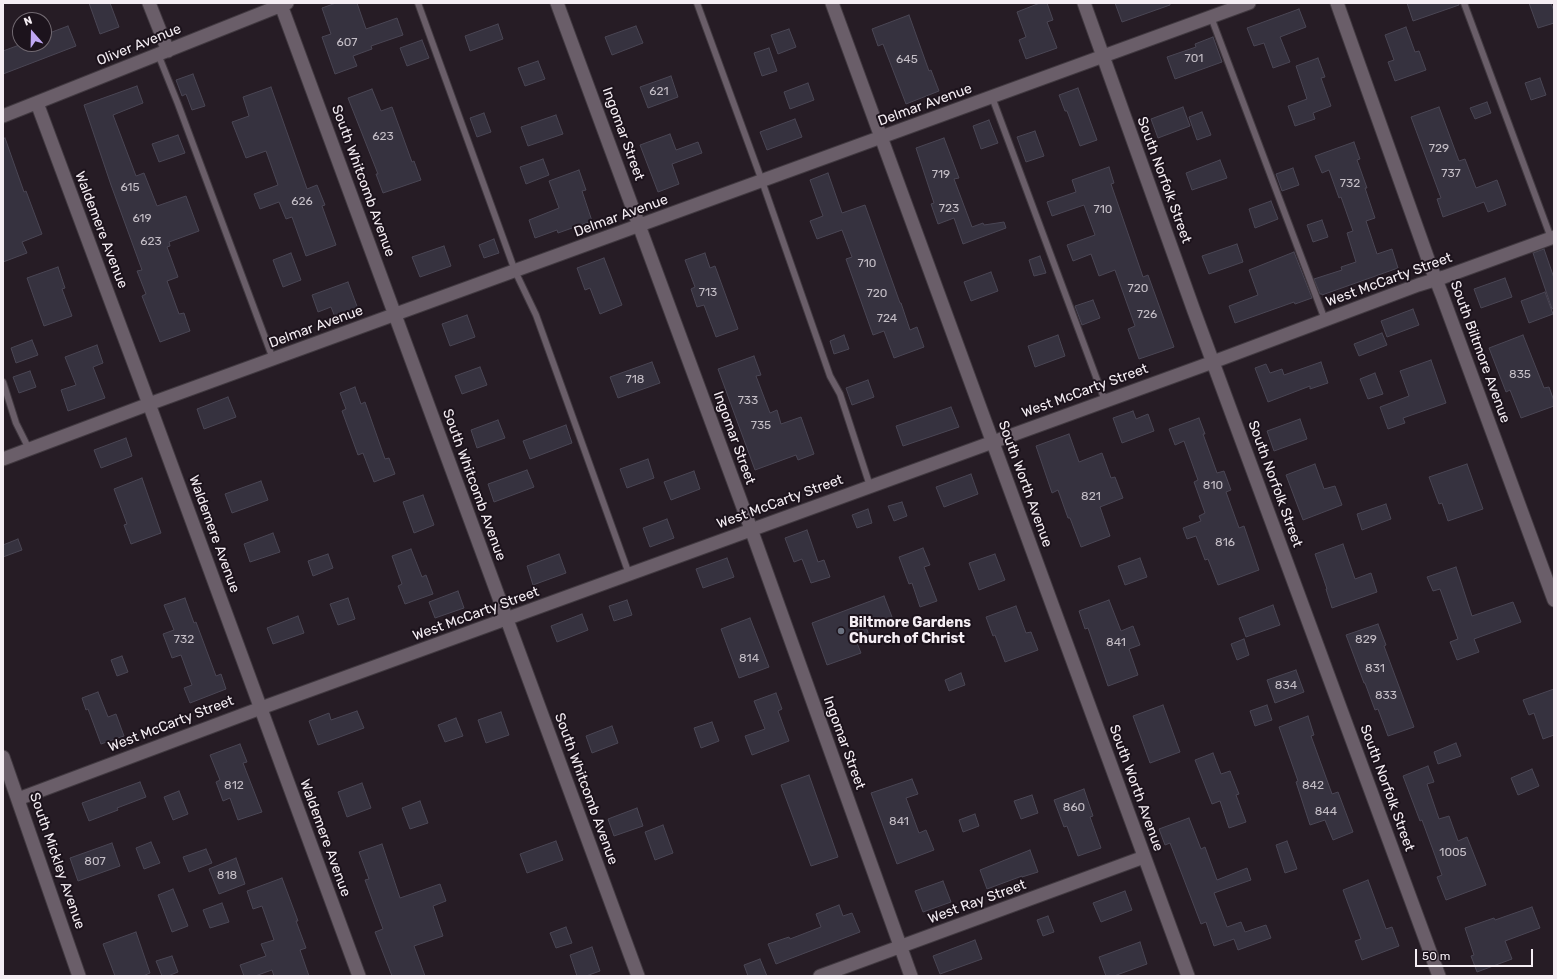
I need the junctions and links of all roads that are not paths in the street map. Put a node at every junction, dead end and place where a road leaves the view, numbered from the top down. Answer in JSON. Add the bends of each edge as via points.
{"nodes":[{"id":1,"x":149,"y":3,"type":"edge"},
{"id":2,"x":418,"y":3,"type":"edge"},
{"id":3,"x":558,"y":3,"type":"edge"},
{"id":4,"x":697,"y":3,"type":"edge"},
{"id":5,"x":832,"y":3,"type":"edge"},
{"id":6,"x":1084,"y":3,"type":"edge"},
{"id":7,"x":1249,"y":3,"type":"edge"},
{"id":8,"x":1337,"y":3,"type":"edge"},
{"id":9,"x":1464,"y":3,"type":"edge"},
{"id":10,"x":284,"y":4,"type":"edge"},
{"id":11,"x":1211,"y":17,"type":"junction"},
{"id":12,"x":163,"y":52,"type":"junction"},
{"id":13,"x":1103,"y":56,"type":"junction"},
{"id":14,"x":992,"y":97,"type":"junction"},
{"id":15,"x":37,"y":103,"type":"junction"},
{"id":16,"x":3,"y":116,"type":"edge"},
{"id":17,"x":881,"y":138,"type":"junction"},
{"id":18,"x":762,"y":182,"type":"junction"},
{"id":19,"x":639,"y":226,"type":"junction"},
{"id":20,"x":1552,"y":238,"type":"edge"},
{"id":21,"x":515,"y":271,"type":"junction"},
{"id":22,"x":1436,"y":280,"type":"junction"},
{"id":23,"x":395,"y":315,"type":"junction"},
{"id":24,"x":1325,"y":320,"type":"junction"},
{"id":25,"x":273,"y":359,"type":"junction"},
{"id":26,"x":1213,"y":362,"type":"junction"},
{"id":27,"x":3,"y":382,"type":"edge"},
{"id":28,"x":1104,"y":401,"type":"junction"},
{"id":29,"x":149,"y":404,"type":"junction"},
{"id":30,"x":992,"y":441,"type":"junction"},
{"id":31,"x":30,"y":449,"type":"junction"},
{"id":32,"x":3,"y":459,"type":"edge"},
{"id":33,"x":870,"y":486,"type":"junction"},
{"id":34,"x":751,"y":530,"type":"junction"},
{"id":35,"x":629,"y":574,"type":"junction"},
{"id":36,"x":1554,"y":600,"type":"edge"},
{"id":37,"x":507,"y":619,"type":"junction"},
{"id":38,"x":261,"y":708,"type":"junction"},
{"id":39,"x":3,"y":757,"type":"edge"},
{"id":40,"x":18,"y":799,"type":"junction"},
{"id":41,"x":1144,"y":857,"type":"junction"},
{"id":42,"x":900,"y":946,"type":"junction"},
{"id":43,"x":80,"y":976,"type":"edge"},
{"id":44,"x":359,"y":976,"type":"edge"},
{"id":45,"x":638,"y":976,"type":"edge"},
{"id":46,"x":820,"y":976,"type":"edge"},
{"id":47,"x":911,"y":976,"type":"edge"},
{"id":48,"x":1188,"y":976,"type":"edge"},
{"id":49,"x":1439,"y":976,"type":"edge"}],
"edges":[{"from":1,"to":12,"type":"street"},
{"from":2,"to":21,"type":"lane"},
{"from":3,"to":19,"type":"street","name":"Ingomar Street"},
{"from":4,"to":18,"type":"lane"},
{"from":5,"to":17,"type":"street","name":"South Worth Avenue"},
{"from":6,"to":13,"type":"street","name":"South Norfolk Street"},
{"from":7,"to":11,"type":"street","name":"Delmar Avenue"},
{"from":8,"to":22,"type":"street","name":"South Biltmore Avenue"},
{"from":9,"to":20,"type":"lane"},
{"from":10,"to":12,"type":"street","name":"Oliver Avenue"},
{"from":10,"to":23,"type":"street","name":"South Whitcomb Avenue"},
{"from":11,"to":13,"type":"street","name":"Delmar Avenue"},
{"from":11,"to":24,"type":"lane"},
{"from":12,"to":15,"type":"street","name":"Oliver Avenue"},
{"from":12,"to":25,"type":"lane","via":[[178,104]]},
{"from":13,"to":14,"type":"street","name":"Delmar Avenue"},
{"from":13,"to":26,"type":"street","name":"South Norfolk Street"},
{"from":14,"to":17,"type":"street","name":"Delmar Avenue"},
{"from":14,"to":28,"type":"lane"},
{"from":15,"to":16,"type":"street","name":"Oliver Avenue"},
{"from":15,"to":29,"type":"street","name":"Waldemere Avenue"},
{"from":17,"to":18,"type":"street","name":"Delmar Avenue"},
{"from":17,"to":30,"type":"street","name":"South Worth Avenue"},
{"from":18,"to":19,"type":"street","name":"Delmar Avenue"},
{"from":18,"to":33,"type":"lane","via":[[830,376],[840,394]]},
{"from":19,"to":21,"type":"street","name":"Delmar Avenue"},
{"from":19,"to":34,"type":"street","name":"Ingomar Street"},
{"from":20,"to":22,"type":"street","name":"West McCarty Street"},
{"from":21,"to":23,"type":"street","name":"Delmar Avenue"},
{"from":21,"to":35,"type":"lane","via":[[536,315]]},
{"from":22,"to":24,"type":"street","name":"West McCarty Street"},
{"from":22,"to":36,"type":"street","name":"South Biltmore Avenue"},
{"from":23,"to":25,"type":"street","name":"Delmar Avenue"},
{"from":23,"to":37,"type":"street","name":"South Whitcomb Avenue"},
{"from":24,"to":26,"type":"street","name":"West McCarty Street"},
{"from":25,"to":29,"type":"street","name":"Delmar Avenue"},
{"from":26,"to":28,"type":"street","name":"West McCarty Street"},
{"from":26,"to":49,"type":"street","name":"South Norfolk Street"},
{"from":27,"to":31,"type":"lane","via":[[16,423]]},
{"from":28,"to":30,"type":"street","name":"West McCarty Street"},
{"from":29,"to":31,"type":"street","name":"Delmar Avenue"},
{"from":29,"to":38,"type":"street","name":"Waldemere Avenue"},
{"from":30,"to":33,"type":"street","name":"West McCarty Street"},
{"from":30,"to":41,"type":"street","name":"South Worth Avenue"},
{"from":31,"to":32,"type":"street","name":"Delmar Avenue"},
{"from":33,"to":34,"type":"street","name":"West McCarty Street"},
{"from":34,"to":35,"type":"street","name":"West McCarty Street"},
{"from":34,"to":42,"type":"street","name":"Ingomar Street"},
{"from":35,"to":37,"type":"street","name":"West McCarty Street"},
{"from":37,"to":38,"type":"street","name":"West McCarty Street"},
{"from":37,"to":45,"type":"street","name":"South Whitcomb Avenue"},
{"from":38,"to":40,"type":"street","name":"West McCarty Street"},
{"from":38,"to":44,"type":"street","name":"Waldemere Avenue"},
{"from":39,"to":40,"type":"street","name":"South Mickley Avenue"},
{"from":40,"to":43,"type":"street","name":"South Mickley Avenue"},
{"from":41,"to":42,"type":"street","name":"West Ray Street"},
{"from":41,"to":48,"type":"street","name":"South Worth Avenue"},
{"from":42,"to":46,"type":"street","name":"West Ray Street"},
{"from":42,"to":47,"type":"street","name":"Ingomar Street"}]}
